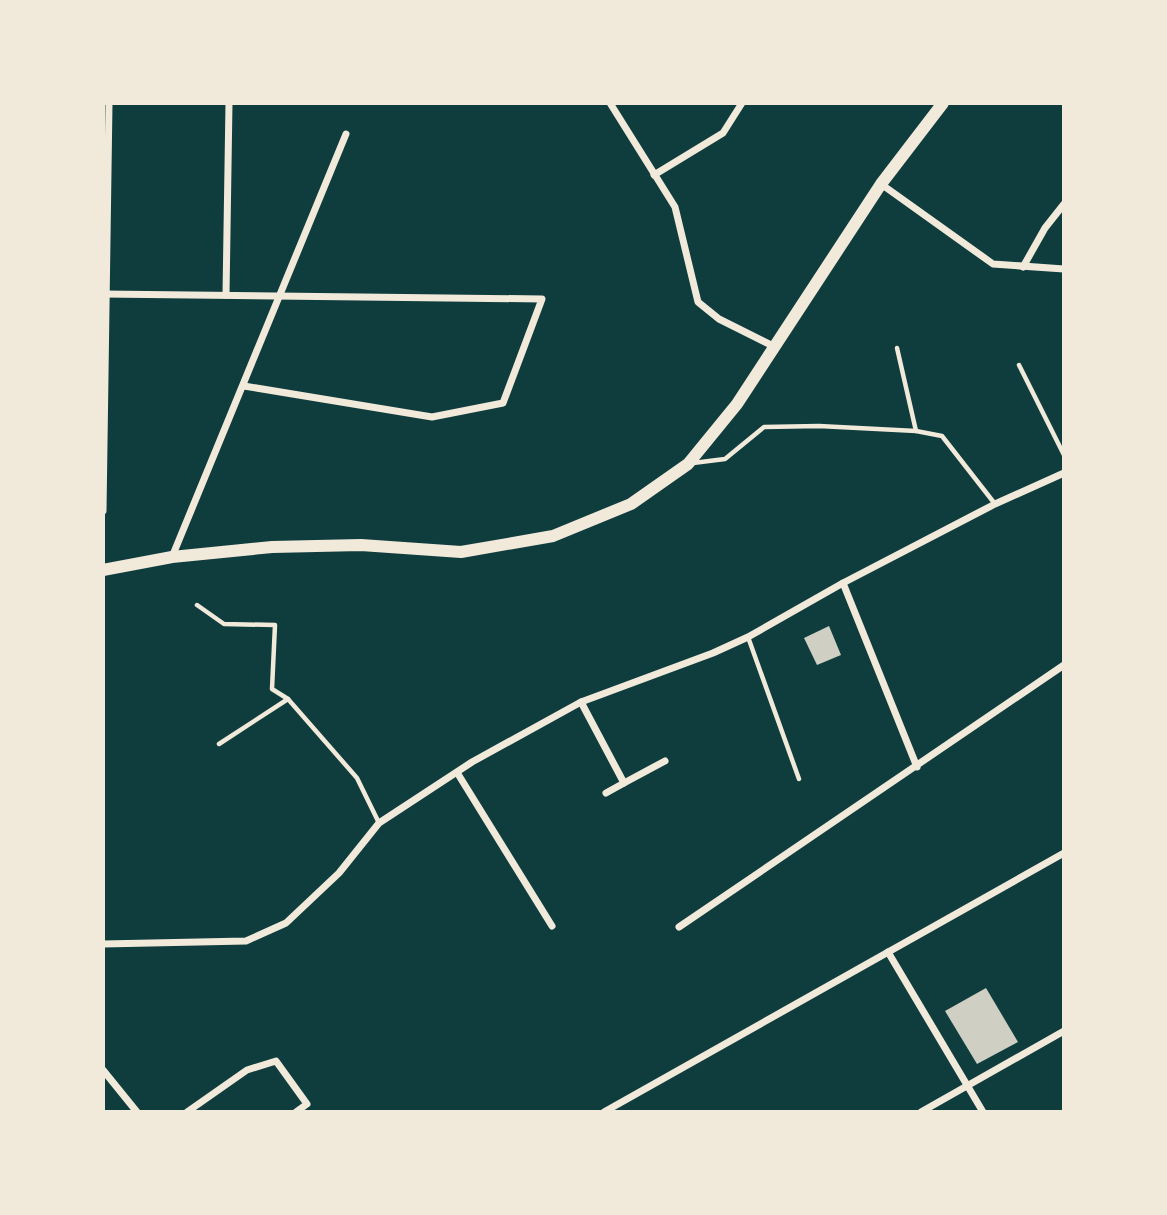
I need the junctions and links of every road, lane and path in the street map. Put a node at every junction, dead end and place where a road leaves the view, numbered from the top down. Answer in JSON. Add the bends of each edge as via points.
{"nodes":[{"id":1,"x":109,"y":103,"type":"edge"},
{"id":2,"x":229,"y":103,"type":"edge"},
{"id":3,"x":610,"y":103,"type":"edge"},
{"id":4,"x":741,"y":103,"type":"edge"},
{"id":5,"x":943,"y":103,"type":"edge"},
{"id":6,"x":346,"y":134,"type":"dead end"},
{"id":7,"x":654,"y":175,"type":"junction"},
{"id":8,"x":881,"y":184,"type":"junction"},
{"id":9,"x":1064,"y":204,"type":"edge"},
{"id":10,"x":1023,"y":267,"type":"junction"},
{"id":11,"x":1064,"y":269,"type":"edge"},
{"id":12,"x":104,"y":294,"type":"edge"},
{"id":13,"x":226,"y":295,"type":"junction"},
{"id":14,"x":278,"y":297,"type":"junction"},
{"id":15,"x":775,"y":347,"type":"junction"},
{"id":16,"x":897,"y":348,"type":"dead end"},
{"id":17,"x":1019,"y":365,"type":"dead end"},
{"id":18,"x":244,"y":386,"type":"junction"},
{"id":19,"x":916,"y":431,"type":"junction"},
{"id":20,"x":1064,"y":455,"type":"edge"},
{"id":21,"x":688,"y":464,"type":"junction"},
{"id":22,"x":1064,"y":473,"type":"edge"},
{"id":23,"x":995,"y":504,"type":"junction"},
{"id":24,"x":103,"y":511,"type":"edge"},
{"id":25,"x":172,"y":557,"type":"junction"},
{"id":26,"x":103,"y":570,"type":"edge"},
{"id":27,"x":842,"y":583,"type":"junction"},
{"id":28,"x":197,"y":605,"type":"dead end"},
{"id":29,"x":748,"y":637,"type":"junction"},
{"id":30,"x":1064,"y":665,"type":"edge"},
{"id":31,"x":288,"y":699,"type":"junction"},
{"id":32,"x":581,"y":702,"type":"junction"},
{"id":33,"x":219,"y":744,"type":"dead end"},
{"id":34,"x":665,"y":761,"type":"dead end"},
{"id":35,"x":917,"y":766,"type":"junction"},
{"id":36,"x":458,"y":774,"type":"junction"},
{"id":37,"x":799,"y":779,"type":"dead end"},
{"id":38,"x":624,"y":783,"type":"junction"},
{"id":39,"x":606,"y":793,"type":"dead end"},
{"id":40,"x":379,"y":824,"type":"junction"},
{"id":41,"x":1064,"y":853,"type":"edge"},
{"id":42,"x":552,"y":926,"type":"dead end"},
{"id":43,"x":679,"y":927,"type":"dead end"},
{"id":44,"x":103,"y":944,"type":"edge"},
{"id":45,"x":888,"y":952,"type":"junction"},
{"id":46,"x":1064,"y":1031,"type":"edge"},
{"id":47,"x":103,"y":1070,"type":"edge"},
{"id":48,"x":967,"y":1086,"type":"junction"},
{"id":49,"x":136,"y":1112,"type":"edge"},
{"id":50,"x":187,"y":1112,"type":"edge"},
{"id":51,"x":296,"y":1112,"type":"edge"},
{"id":52,"x":604,"y":1112,"type":"edge"},
{"id":53,"x":921,"y":1112,"type":"edge"},
{"id":54,"x":983,"y":1112,"type":"edge"}],
"edges":[{"from":1,"to":12,"type":"street"},
{"from":2,"to":13,"type":"street"},
{"from":3,"to":7,"type":"street"},
{"from":4,"to":7,"type":"street","via":[[723,133]]},
{"from":5,"to":8,"type":"street"},
{"from":6,"to":14,"type":"street"},
{"from":7,"to":15,"type":"street","via":[[675,207],[698,302],[719,319]]},
{"from":8,"to":10,"type":"street","via":[[993,264]]},
{"from":8,"to":15,"type":"street"},
{"from":9,"to":10,"type":"street"},
{"from":10,"to":11,"type":"street"},
{"from":12,"to":13,"type":"street"},
{"from":12,"to":24,"type":"street"},
{"from":13,"to":14,"type":"street"},
{"from":14,"to":18,"type":"street"},
{"from":14,"to":18,"type":"street","via":[[542,299],[503,403],[432,416]]},
{"from":15,"to":21,"type":"street","via":[[737,404]]},
{"from":16,"to":19,"type":"lane"},
{"from":17,"to":20,"type":"lane"},
{"from":18,"to":25,"type":"street"},
{"from":19,"to":21,"type":"lane","via":[[764,427],[725,459]]},
{"from":19,"to":23,"type":"lane","via":[[942,436]]},
{"from":21,"to":25,"type":"street","via":[[631,504],[597,520],[512,545],[461,552],[361,545],[272,547]]},
{"from":22,"to":23,"type":"street"},
{"from":23,"to":27,"type":"street"},
{"from":25,"to":26,"type":"street"},
{"from":27,"to":29,"type":"street"},
{"from":27,"to":35,"type":"street"},
{"from":28,"to":31,"type":"lane","via":[[224,624],[275,625],[272,689]]},
{"from":29,"to":32,"type":"street"},
{"from":29,"to":37,"type":"lane"},
{"from":30,"to":35,"type":"street"},
{"from":31,"to":33,"type":"lane"},
{"from":31,"to":40,"type":"lane","via":[[358,778]]},
{"from":32,"to":36,"type":"street"},
{"from":32,"to":38,"type":"street"},
{"from":34,"to":38,"type":"street"},
{"from":35,"to":43,"type":"street"},
{"from":36,"to":40,"type":"street"},
{"from":36,"to":42,"type":"street"},
{"from":38,"to":39,"type":"street"},
{"from":40,"to":44,"type":"street","via":[[339,873],[286,923],[246,941]]},
{"from":41,"to":45,"type":"street"},
{"from":45,"to":48,"type":"street"},
{"from":45,"to":52,"type":"street"},
{"from":46,"to":48,"type":"street"},
{"from":47,"to":49,"type":"street"},
{"from":48,"to":53,"type":"street"},
{"from":48,"to":54,"type":"street"},
{"from":50,"to":51,"type":"street","via":[[247,1070],[276,1061],[307,1104]]}]}
